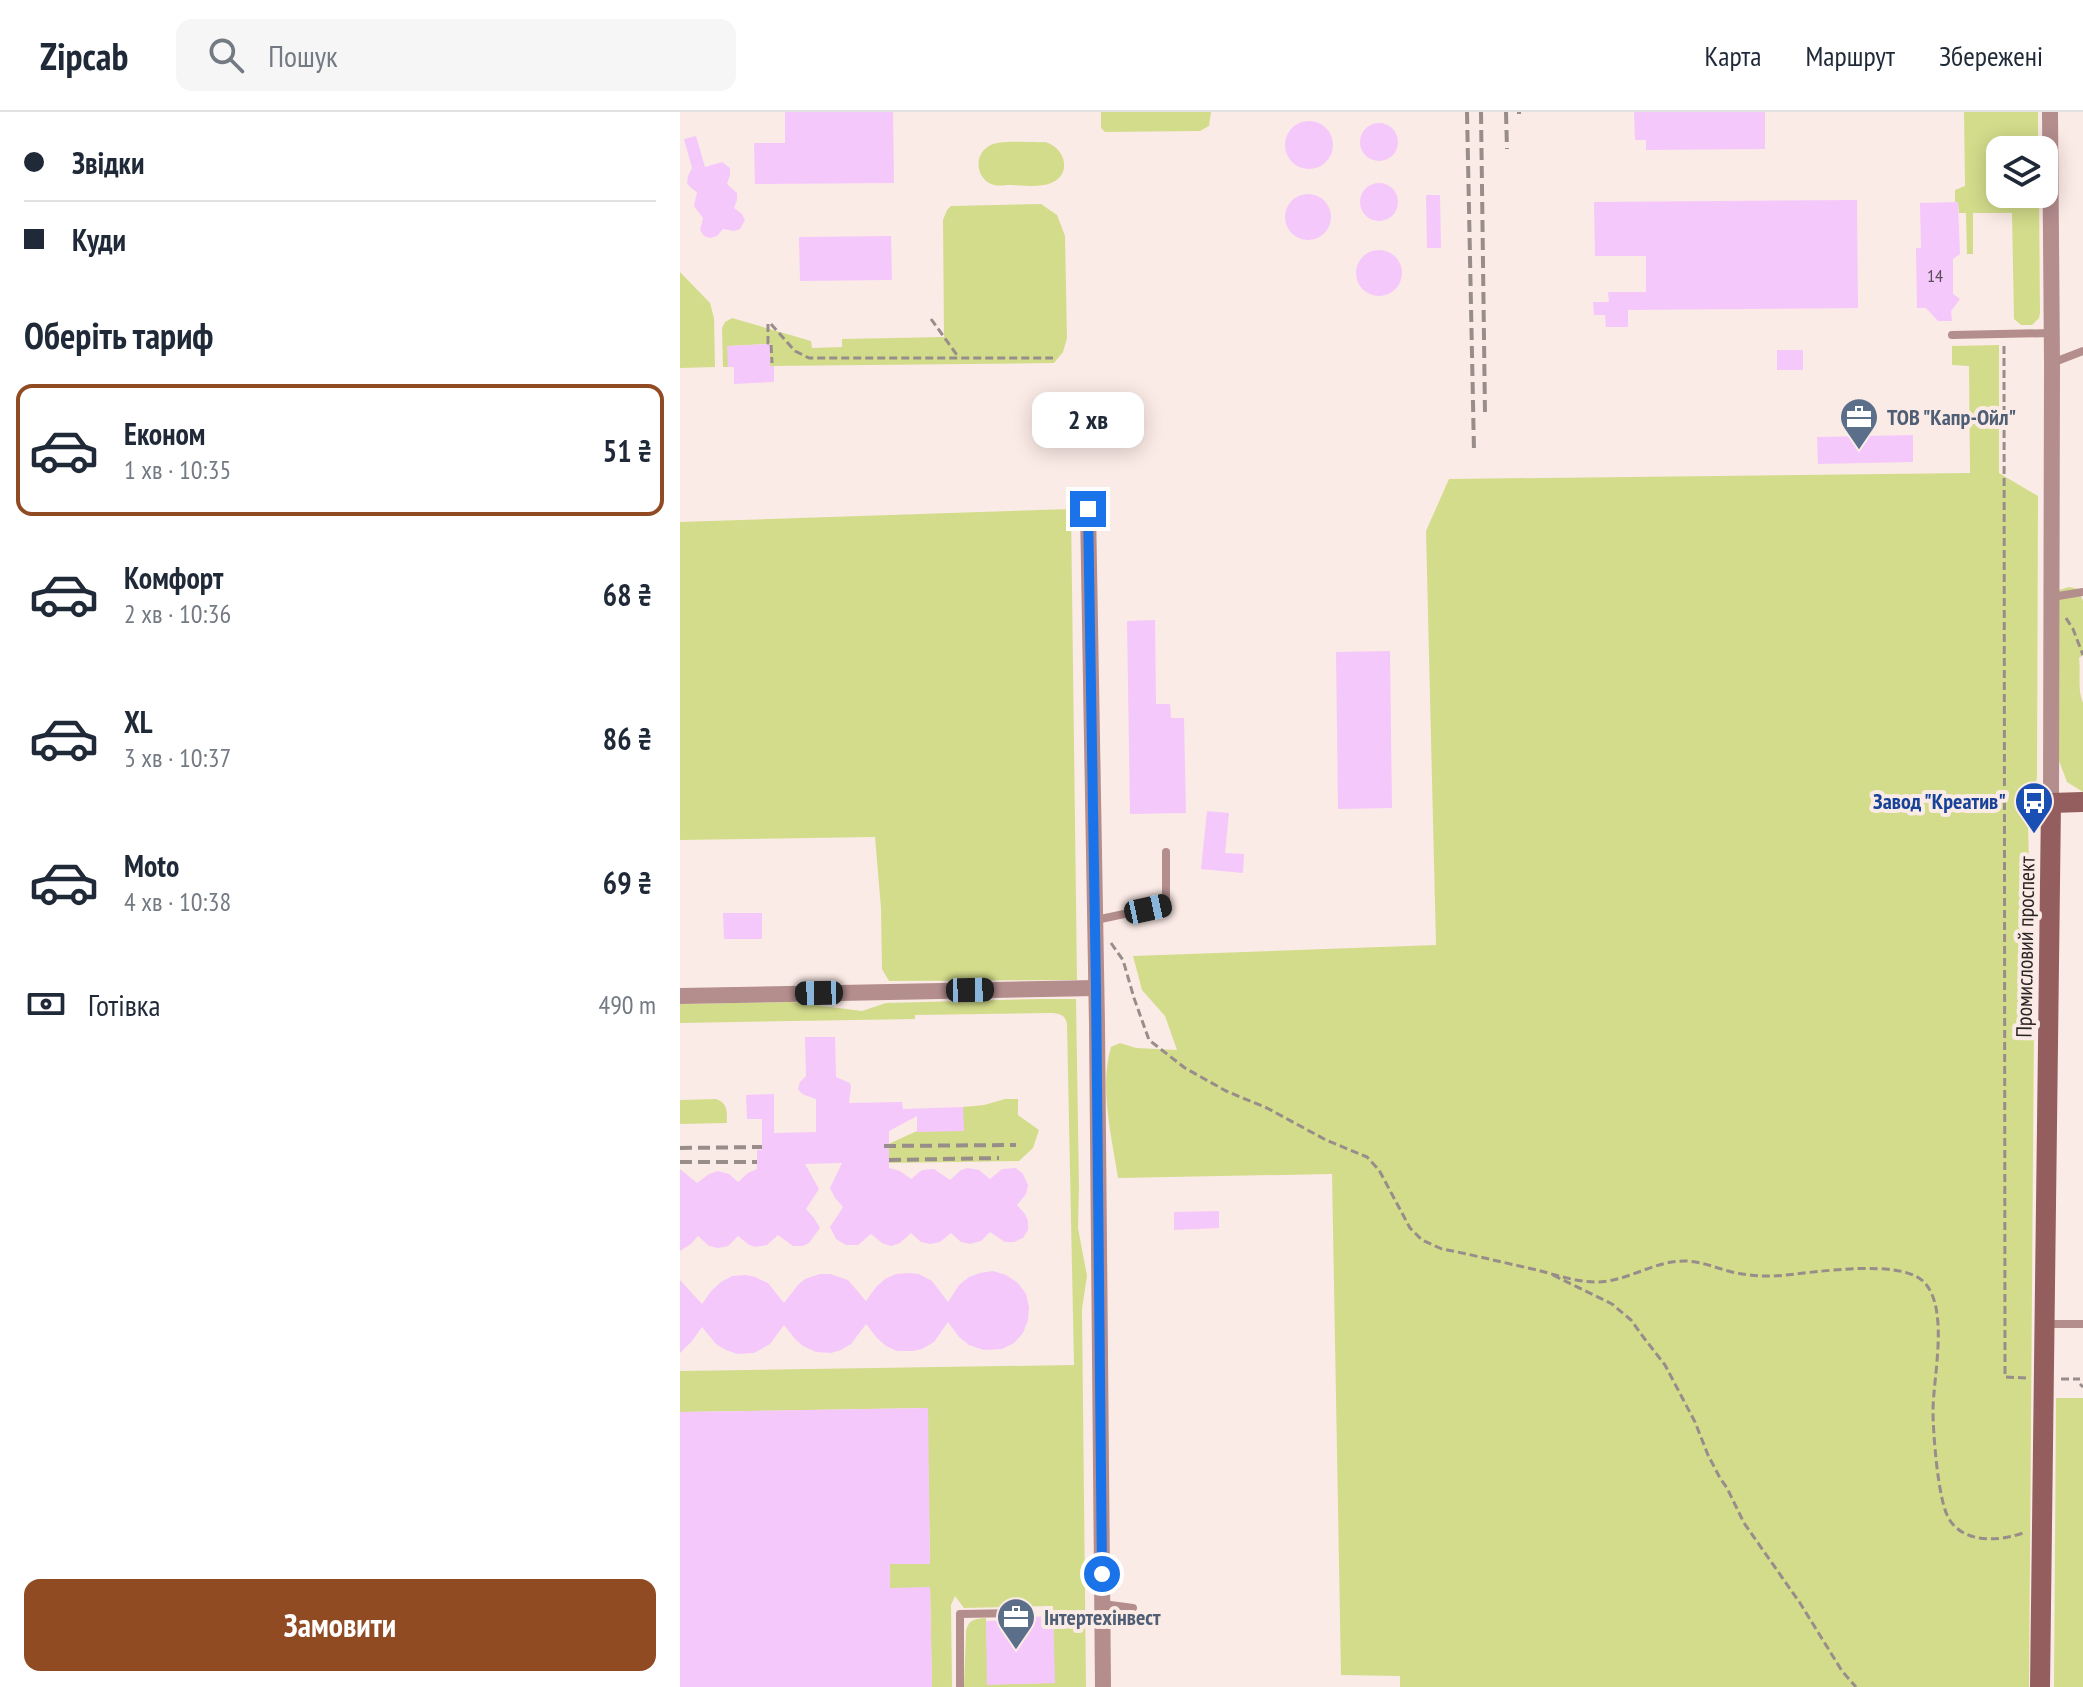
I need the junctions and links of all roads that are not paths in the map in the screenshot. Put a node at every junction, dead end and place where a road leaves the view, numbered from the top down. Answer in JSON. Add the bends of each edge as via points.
{"nodes":[{"id":1,"x":2052,"y":112,"type":"edge"},
{"id":2,"x":2052,"y":333,"type":"junction"},
{"id":3,"x":1952,"y":335,"type":"dead end"},
{"id":4,"x":2083,"y":351,"type":"edge"},
{"id":5,"x":2052,"y":363,"type":"junction"},
{"id":6,"x":1088,"y":509,"type":"dead end"},
{"id":7,"x":2083,"y":592,"type":"edge"},
{"id":8,"x":2052,"y":597,"type":"junction"},
{"id":9,"x":2083,"y":802,"type":"edge"},
{"id":10,"x":2051,"y":803,"type":"junction"},
{"id":11,"x":1166,"y":852,"type":"dead end"},
{"id":12,"x":1095,"y":920,"type":"junction"},
{"id":13,"x":1096,"y":988,"type":"junction"},
{"id":14,"x":680,"y":996,"type":"edge"},
{"id":15,"x":2044,"y":1324,"type":"junction"},
{"id":16,"x":2083,"y":1324,"type":"edge"},
{"id":17,"x":1102,"y":1604,"type":"junction"},
{"id":18,"x":1133,"y":1608,"type":"dead end"},
{"id":19,"x":1023,"y":1613,"type":"dead end"},
{"id":20,"x":960,"y":1687,"type":"edge"},
{"id":21,"x":1103,"y":1687,"type":"edge"},
{"id":22,"x":2040,"y":1687,"type":"edge"}],
"edges":[{"from":1,"to":2,"type":"street","name":"Промисловий проспект"},
{"from":2,"to":3,"type":"lane"},
{"from":2,"to":5,"type":"street","name":"Промисловий проспект"},
{"from":4,"to":5,"type":"lane"},
{"from":5,"to":8,"type":"street","name":"Промисловий проспект"},
{"from":6,"to":12,"type":"street"},
{"from":7,"to":8,"type":"lane"},
{"from":8,"to":10,"type":"street","name":"Промисловий проспект"},
{"from":9,"to":10,"type":"street"},
{"from":10,"to":15,"type":"street","name":"Промисловий проспект"},
{"from":11,"to":12,"type":"lane","via":[[1166,905]]},
{"from":12,"to":13,"type":"street"},
{"from":13,"to":14,"type":"street"},
{"from":13,"to":17,"type":"street"},
{"from":15,"to":16,"type":"lane"},
{"from":15,"to":22,"type":"street","name":"Промисловий проспект"},
{"from":17,"to":18,"type":"lane"},
{"from":17,"to":21,"type":"street"},
{"from":19,"to":20,"type":"lane","via":[[960,1614]]}]}
